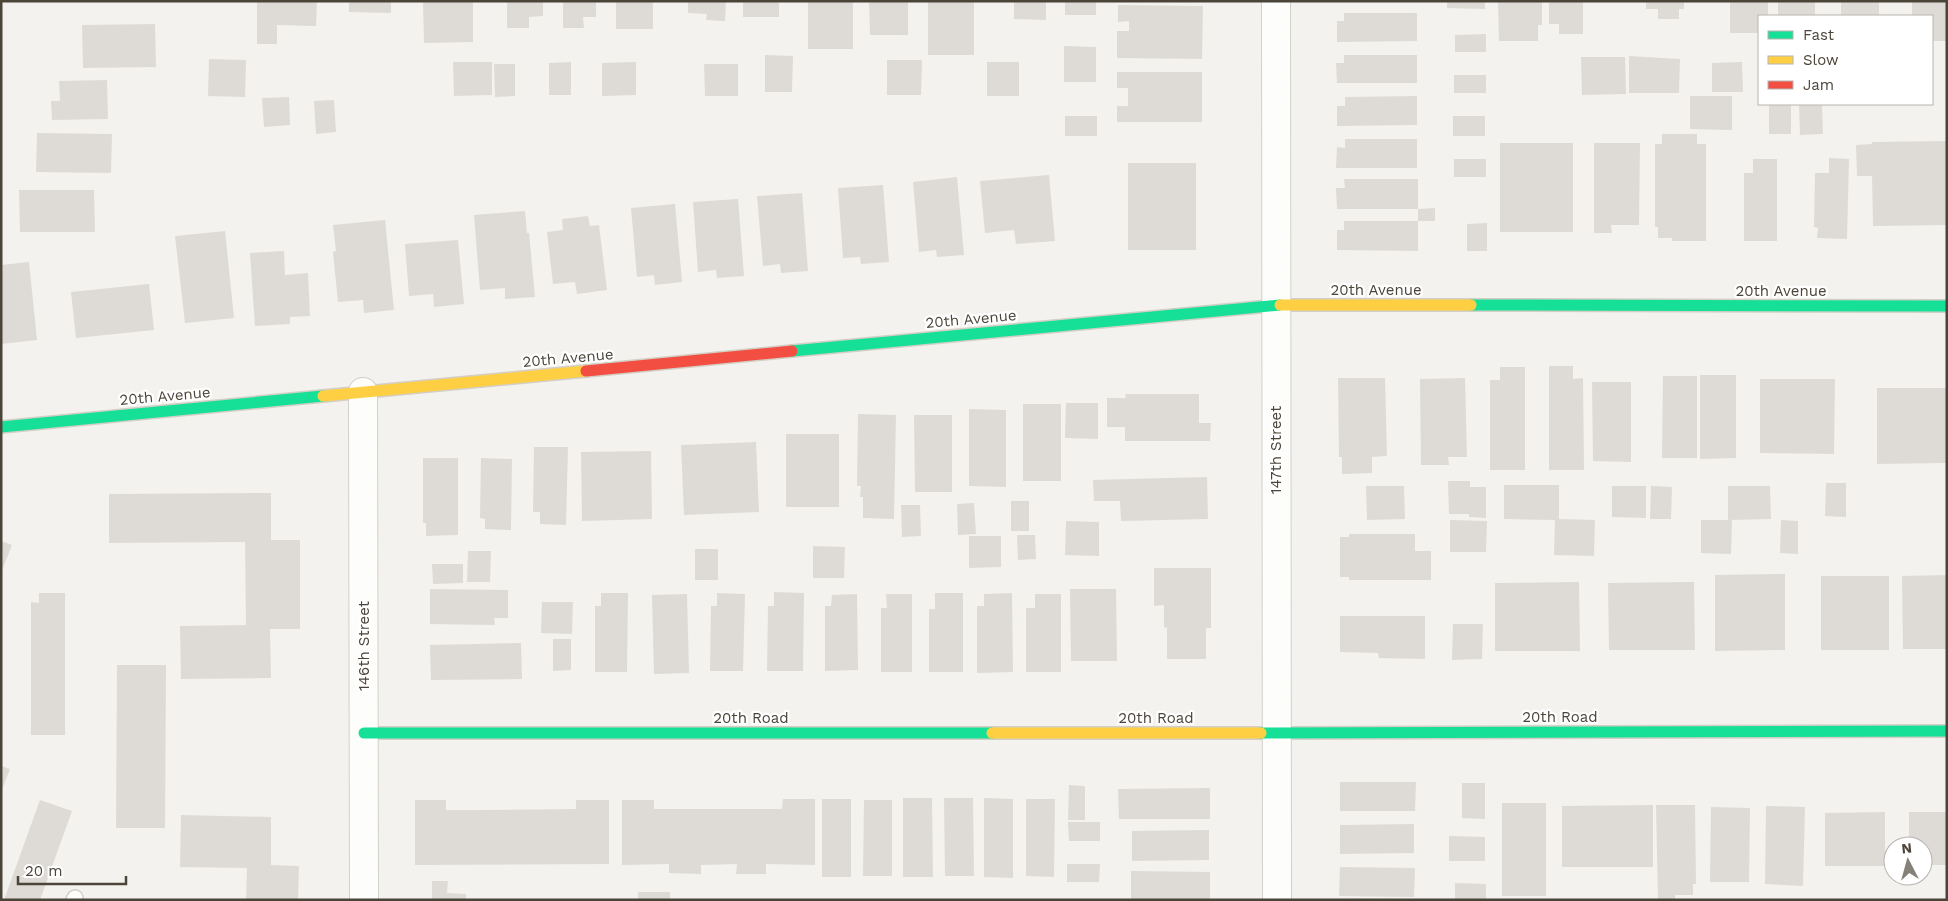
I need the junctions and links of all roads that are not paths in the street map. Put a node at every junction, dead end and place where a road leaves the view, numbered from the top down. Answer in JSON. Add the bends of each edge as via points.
{"nodes":[{"id":1,"x":1276,"y":1,"type":"edge"},
{"id":2,"x":1276,"y":305,"type":"junction"},
{"id":3,"x":1947,"y":306,"type":"edge"},
{"id":4,"x":363,"y":392,"type":"junction"},
{"id":5,"x":1,"y":427,"type":"edge"},
{"id":6,"x":1947,"y":731,"type":"edge"},
{"id":7,"x":364,"y":733,"type":"junction"},
{"id":8,"x":1276,"y":733,"type":"junction"},
{"id":9,"x":364,"y":900,"type":"edge"},
{"id":10,"x":1277,"y":900,"type":"edge"}],
"edges":[{"from":1,"to":2,"type":"street","name":"147th Street"},
{"from":2,"to":3,"type":"street","name":"20th Avenue"},
{"from":2,"to":4,"type":"street","name":"20th Avenue"},
{"from":2,"to":8,"type":"street","name":"147th Street"},
{"from":4,"to":5,"type":"street","name":"20th Avenue"},
{"from":4,"to":7,"type":"street","name":"146th Street"},
{"from":6,"to":8,"type":"street","name":"20th Road"},
{"from":7,"to":8,"type":"street","name":"20th Road"},
{"from":7,"to":9,"type":"street","name":"146th Street"},
{"from":8,"to":10,"type":"street","name":"147th Street"}]}
